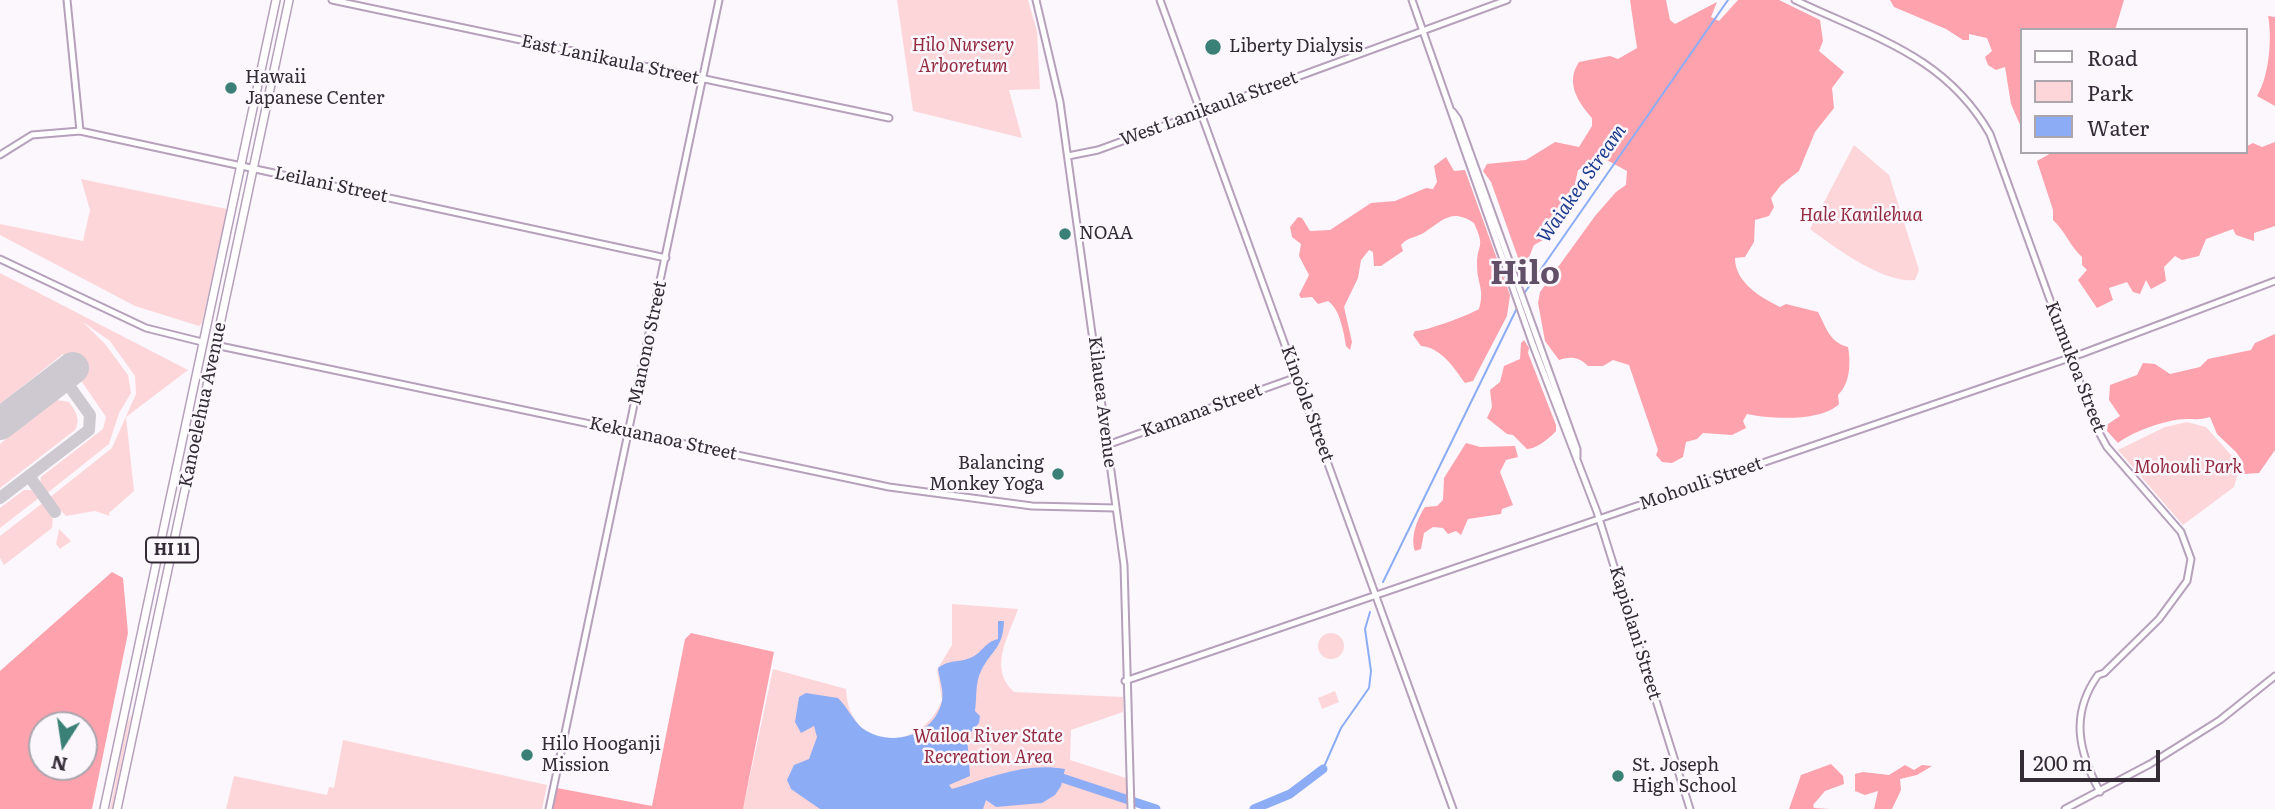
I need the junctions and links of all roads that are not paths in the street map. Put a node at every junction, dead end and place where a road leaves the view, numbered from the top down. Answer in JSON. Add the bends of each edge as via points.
{"nodes":[{"id":1,"x":67,"y":0,"type":"edge"},
{"id":2,"x":289,"y":0,"type":"edge"},
{"id":3,"x":332,"y":0,"type":"edge"},
{"id":4,"x":719,"y":0,"type":"edge"},
{"id":5,"x":1036,"y":0,"type":"edge"},
{"id":6,"x":1160,"y":0,"type":"edge"},
{"id":7,"x":1412,"y":0,"type":"edge"},
{"id":8,"x":1507,"y":0,"type":"edge"},
{"id":9,"x":1795,"y":0,"type":"edge"},
{"id":10,"x":275,"y":1,"type":"edge"},
{"id":11,"x":1423,"y":31,"type":"junction"},
{"id":12,"x":703,"y":79,"type":"junction"},
{"id":13,"x":1201,"y":111,"type":"junction"},
{"id":14,"x":1453,"y":112,"type":"junction"},
{"id":15,"x":889,"y":118,"type":"dead end"},
{"id":16,"x":80,"y":131,"type":"junction"},
{"id":17,"x":0,"y":155,"type":"edge"},
{"id":18,"x":1068,"y":156,"type":"junction"},
{"id":19,"x":241,"y":166,"type":"junction"},
{"id":20,"x":252,"y":169,"type":"junction"},
{"id":21,"x":666,"y":258,"type":"junction"},
{"id":22,"x":0,"y":259,"type":"edge"},
{"id":23,"x":2275,"y":281,"type":"edge"},
{"id":24,"x":202,"y":342,"type":"junction"},
{"id":25,"x":215,"y":345,"type":"junction"},
{"id":26,"x":2070,"y":358,"type":"junction"},
{"id":27,"x":1297,"y":377,"type":"junction"},
{"id":28,"x":629,"y":431,"type":"junction"},
{"id":29,"x":1107,"y":445,"type":"junction"},
{"id":30,"x":1577,"y":457,"type":"junction"},
{"id":31,"x":1115,"y":508,"type":"junction"},
{"id":32,"x":1599,"y":519,"type":"junction"},
{"id":33,"x":1376,"y":596,"type":"junction"},
{"id":34,"x":133,"y":676,"type":"junction"},
{"id":35,"x":2275,"y":676,"type":"edge"},
{"id":36,"x":1125,"y":681,"type":"junction"},
{"id":37,"x":141,"y":694,"type":"junction"},
{"id":38,"x":124,"y":717,"type":"junction"},
{"id":39,"x":2100,"y":792,"type":"junction"},
{"id":40,"x":104,"y":809,"type":"edge"},
{"id":41,"x":117,"y":809,"type":"edge"},
{"id":42,"x":549,"y":809,"type":"edge"},
{"id":43,"x":1132,"y":809,"type":"edge"},
{"id":44,"x":1452,"y":809,"type":"edge"},
{"id":45,"x":1690,"y":809,"type":"edge"},
{"id":46,"x":2065,"y":809,"type":"edge"}],
"edges":[{"from":1,"to":16,"type":"street"},
{"from":2,"to":20,"type":"highway","name":"Kanoelehua Avenue","number":"HI 11"},
{"from":3,"to":12,"type":"street","name":"East Lanikaula Street"},
{"from":4,"to":12,"type":"street","name":"Manono Street"},
{"from":5,"to":18,"type":"street","name":"Kilauea Avenue","via":[[1059,94]]},
{"from":6,"to":13,"type":"street","name":"Kinoʻole Street"},
{"from":7,"to":11,"type":"street","name":"Kapiolani Street"},
{"from":8,"to":11,"type":"street","name":"West Lanikaula Street"},
{"from":9,"to":26,"type":"street","name":"Kumukoa Street","via":[[1895,46],[1939,71],[1959,89],[1990,134]]},
{"from":10,"to":19,"type":"highway","name":"Kanoelehua Avenue","number":"HI 11"},
{"from":11,"to":13,"type":"street","name":"West Lanikaula Street"},
{"from":11,"to":14,"type":"street","name":"Kapiolani Street"},
{"from":12,"to":15,"type":"street","name":"East Lanikaula Street"},
{"from":12,"to":21,"type":"street","name":"Manono Street"},
{"from":13,"to":18,"type":"street","name":"West Lanikaula Street","via":[[1098,150]]},
{"from":13,"to":27,"type":"street","name":"Kinoʻole Street"},
{"from":14,"to":30,"type":"street","name":"Kapiolani Street"},
{"from":14,"to":30,"type":"street","name":"Kapiolani Street","via":[[1521,312]]},
{"from":16,"to":17,"type":"street","name":"Leilani Street","via":[[32,135]]},
{"from":16,"to":19,"type":"street","name":"Leilani Street"},
{"from":18,"to":29,"type":"street","name":"Kilauea Avenue"},
{"from":19,"to":20,"type":"street","name":"Leilani Street"},
{"from":19,"to":24,"type":"highway","name":"Kanoelehua Avenue","number":"HI 11"},
{"from":20,"to":21,"type":"street","name":"Leilani Street"},
{"from":20,"to":25,"type":"highway","name":"Kanoelehua Avenue","number":"HI 11"},
{"from":21,"to":28,"type":"street","name":"Manono Street"},
{"from":22,"to":24,"type":"street","via":[[130,321]]},
{"from":23,"to":26,"type":"street","name":"Mohouli Street"},
{"from":24,"to":25,"type":"highway"},
{"from":24,"to":34,"type":"highway","name":"Kanoelehua Avenue","number":"HI 11"},
{"from":25,"to":28,"type":"street","name":"Kekuanaoa Street"},
{"from":25,"to":37,"type":"highway","name":"Kanoelehua Avenue","number":"HI 11"},
{"from":26,"to":32,"type":"street","name":"Mohouli Street"},
{"from":26,"to":39,"type":"street","name":"Kumukoa Street","via":[[2107,447],[2181,532],[2191,559],[2186,581],[2160,620],[2098,674],[2084,701],[2080,741],[2084,761]]},
{"from":27,"to":29,"type":"street","name":"Kamana Street"},
{"from":27,"to":33,"type":"street","name":"Kinoʻole Street"},
{"from":28,"to":31,"type":"street","name":"Kekuanaoa Street","via":[[889,487],[1021,505]]},
{"from":28,"to":42,"type":"street","name":"Manono Street"},
{"from":29,"to":31,"type":"street","name":"Kilauea Avenue"},
{"from":30,"to":32,"type":"street","name":"Kapiolani Street"},
{"from":31,"to":36,"type":"street","name":"Kilauea Avenue","via":[[1124,565]]},
{"from":32,"to":33,"type":"street","name":"Mohouli Street"},
{"from":32,"to":45,"type":"street","name":"Kapiolani Street"},
{"from":33,"to":36,"type":"street","name":"Mohouli Street"},
{"from":33,"to":44,"type":"street","name":"Kinoʻole Street"},
{"from":34,"to":37,"type":"highway"},
{"from":34,"to":38,"type":"highway","name":"Kanoelehua Avenue","number":"HI 11"},
{"from":35,"to":39,"type":"street","via":[[2220,720]]},
{"from":36,"to":43,"type":"street","name":"Kilauea Avenue"},
{"from":37,"to":38,"type":"highway"},
{"from":37,"to":41,"type":"highway","name":"Kanoelehua Avenue","number":"HI 11"},
{"from":38,"to":40,"type":"highway","name":"Kanoelehua Avenue","number":"HI 11"},
{"from":39,"to":46,"type":"street"}]}
